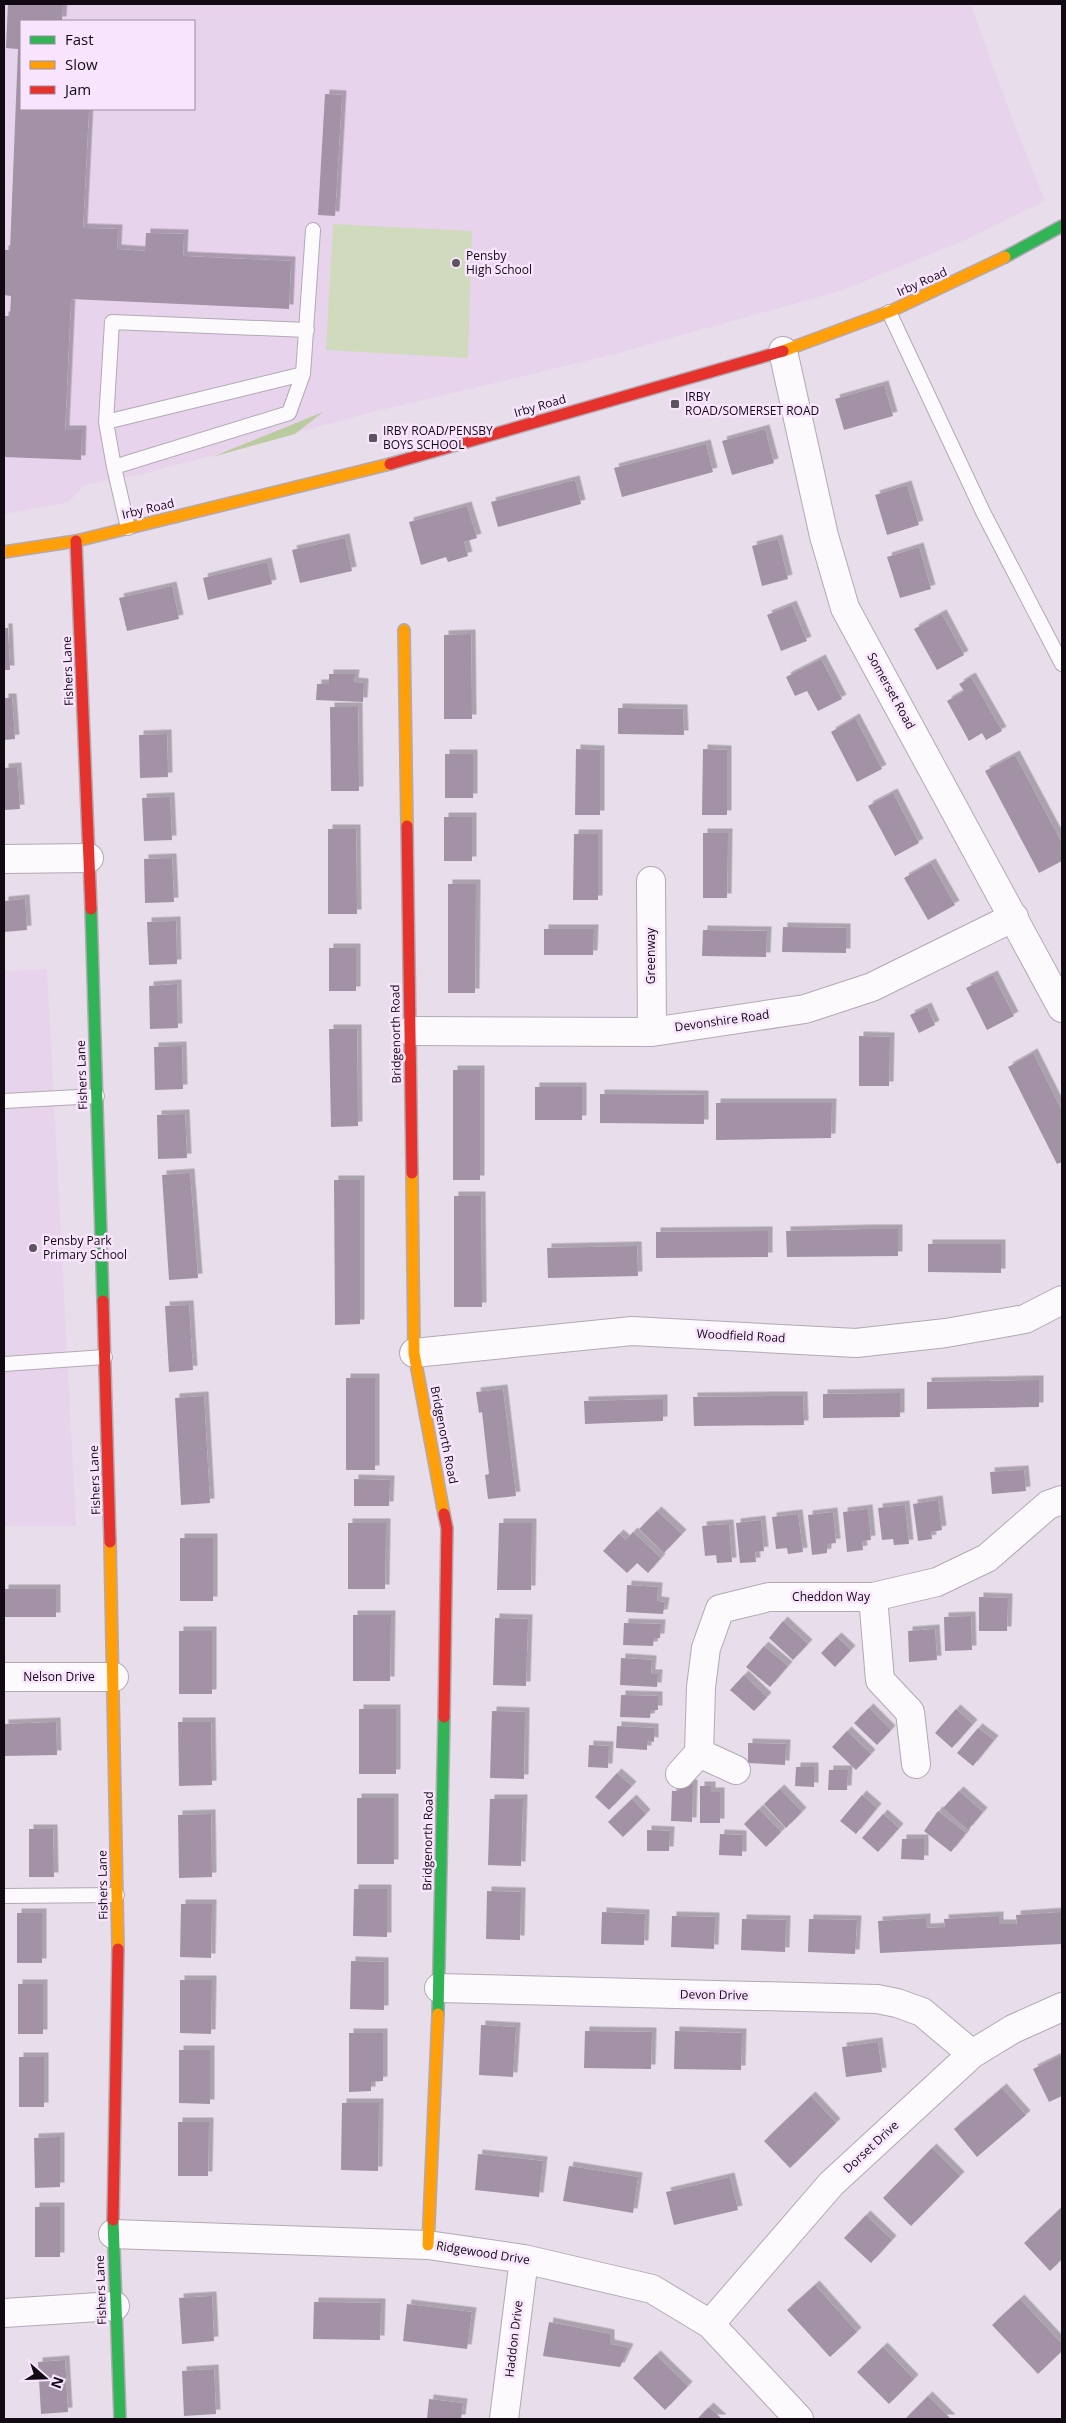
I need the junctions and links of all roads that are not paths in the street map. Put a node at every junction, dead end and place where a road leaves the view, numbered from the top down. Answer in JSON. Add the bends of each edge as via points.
{"nodes":[{"id":1,"x":1062,"y":226,"type":"edge"},
{"id":2,"x":313,"y":230,"type":"dead end"},
{"id":3,"x":889,"y":312,"type":"junction"},
{"id":4,"x":307,"y":330,"type":"junction"},
{"id":5,"x":783,"y":350,"type":"junction"},
{"id":6,"x":302,"y":374,"type":"junction"},
{"id":7,"x":106,"y":422,"type":"junction"},
{"id":8,"x":114,"y":467,"type":"junction"},
{"id":9,"x":128,"y":528,"type":"junction"},
{"id":10,"x":76,"y":541,"type":"junction"},
{"id":11,"x":4,"y":552,"type":"edge"},
{"id":12,"x":404,"y":630,"type":"dead end"},
{"id":13,"x":1062,"y":664,"type":"edge"},
{"id":14,"x":89,"y":858,"type":"junction"},
{"id":15,"x":4,"y":860,"type":"edge"},
{"id":16,"x":651,"y":881,"type":"dead end"},
{"id":17,"x":1014,"y":917,"type":"junction"},
{"id":18,"x":1062,"y":1008,"type":"edge"},
{"id":19,"x":410,"y":1031,"type":"junction"},
{"id":20,"x":652,"y":1032,"type":"junction"},
{"id":21,"x":97,"y":1096,"type":"junction"},
{"id":22,"x":4,"y":1101,"type":"edge"},
{"id":23,"x":1062,"y":1300,"type":"edge"},
{"id":24,"x":414,"y":1353,"type":"junction"},
{"id":25,"x":105,"y":1357,"type":"junction"},
{"id":26,"x":4,"y":1364,"type":"edge"},
{"id":27,"x":1062,"y":1500,"type":"edge"},
{"id":28,"x":873,"y":1597,"type":"junction"},
{"id":29,"x":4,"y":1677,"type":"edge"},
{"id":30,"x":114,"y":1677,"type":"junction"},
{"id":31,"x":699,"y":1753,"type":"junction"},
{"id":32,"x":916,"y":1764,"type":"dead end"},
{"id":33,"x":736,"y":1770,"type":"dead end"},
{"id":34,"x":680,"y":1774,"type":"dead end"},
{"id":35,"x":117,"y":1895,"type":"junction"},
{"id":36,"x":4,"y":1896,"type":"edge"},
{"id":37,"x":439,"y":1988,"type":"junction"},
{"id":38,"x":1062,"y":2007,"type":"edge"},
{"id":39,"x":972,"y":2054,"type":"junction"},
{"id":40,"x":113,"y":2234,"type":"junction"},
{"id":41,"x":428,"y":2245,"type":"junction"},
{"id":42,"x":524,"y":2259,"type":"junction"},
{"id":43,"x":115,"y":2306,"type":"junction"},
{"id":44,"x":4,"y":2313,"type":"edge"},
{"id":45,"x":710,"y":2324,"type":"junction"},
{"id":46,"x":120,"y":2419,"type":"edge"},
{"id":47,"x":504,"y":2419,"type":"edge"},
{"id":48,"x":799,"y":2419,"type":"edge"}],
"edges":[{"from":1,"to":3,"type":"street","name":"Irby Road","via":[[1000,262]]},
{"from":2,"to":4,"type":"lane"},
{"from":3,"to":5,"type":"street","name":"Irby Road","via":[[845,331]]},
{"from":3,"to":13,"type":"lane","via":[[983,512]]},
{"from":4,"to":6,"type":"lane"},
{"from":4,"to":7,"type":"lane","via":[[112,322]]},
{"from":5,"to":9,"type":"street","name":"Irby Road","via":[[358,473]]},
{"from":5,"to":17,"type":"street","name":"Somerset Road","via":[[824,536],[845,608]]},
{"from":6,"to":7,"type":"lane"},
{"from":6,"to":8,"type":"lane","via":[[289,413]]},
{"from":7,"to":8,"type":"lane"},
{"from":8,"to":9,"type":"lane"},
{"from":9,"to":10,"type":"street","name":"Irby Road"},
{"from":10,"to":11,"type":"street","name":"Irby Road"},
{"from":10,"to":14,"type":"street","name":"Fishers Lane"},
{"from":12,"to":19,"type":"street","name":"Bridgenorth Road"},
{"from":14,"to":15,"type":"street"},
{"from":14,"to":21,"type":"street","name":"Fishers Lane"},
{"from":16,"to":20,"type":"street","name":"Greenway"},
{"from":17,"to":18,"type":"street","name":"Somerset Road"},
{"from":17,"to":20,"type":"street","name":"Devonshire Road","via":[[872,987],[805,1009]]},
{"from":19,"to":20,"type":"street","name":"Devonshire Road"},
{"from":19,"to":24,"type":"street","name":"Bridgenorth Road"},
{"from":21,"to":22,"type":"lane"},
{"from":21,"to":25,"type":"street","name":"Fishers Lane"},
{"from":23,"to":24,"type":"street","name":"Woodfield Road","via":[[1025,1319],[946,1333],[856,1342],[632,1331]]},
{"from":24,"to":37,"type":"street","name":"Bridgenorth Road","via":[[447,1528]]},
{"from":25,"to":26,"type":"lane"},
{"from":25,"to":30,"type":"street","name":"Fishers Lane"},
{"from":27,"to":28,"type":"street","name":"Cheddon Way","via":[[1048,1505],[987,1558],[937,1582]]},
{"from":28,"to":31,"type":"street","name":"Cheddon Way","via":[[769,1597],[720,1609],[706,1648]]},
{"from":28,"to":32,"type":"street","via":[[880,1680],[910,1712]]},
{"from":29,"to":30,"type":"street","name":"Nelson Drive"},
{"from":30,"to":35,"type":"street","name":"Fishers Lane"},
{"from":31,"to":33,"type":"street"},
{"from":31,"to":34,"type":"street"},
{"from":35,"to":36,"type":"lane"},
{"from":35,"to":40,"type":"street","name":"Fishers Lane"},
{"from":37,"to":39,"type":"street","name":"Devon Drive","via":[[877,1999],[922,2012]]},
{"from":37,"to":41,"type":"street","name":"Bridgenorth Road"},
{"from":38,"to":39,"type":"street","name":"Dorset Drive","via":[[1013,2029]]},
{"from":39,"to":45,"type":"street","name":"Dorset Drive","via":[[831,2184]]},
{"from":40,"to":41,"type":"street","name":"Ridgewood Drive"},
{"from":40,"to":43,"type":"street","name":"Fishers Lane"},
{"from":41,"to":42,"type":"street","name":"Ridgewood Drive"},
{"from":42,"to":45,"type":"street","name":"Ridgewood Drive","via":[[652,2289]]},
{"from":42,"to":47,"type":"street","name":"Haddon Drive"},
{"from":43,"to":44,"type":"street"},
{"from":43,"to":46,"type":"street","name":"Fishers Lane"},
{"from":45,"to":48,"type":"street","name":"Ridgewood Drive"}]}
